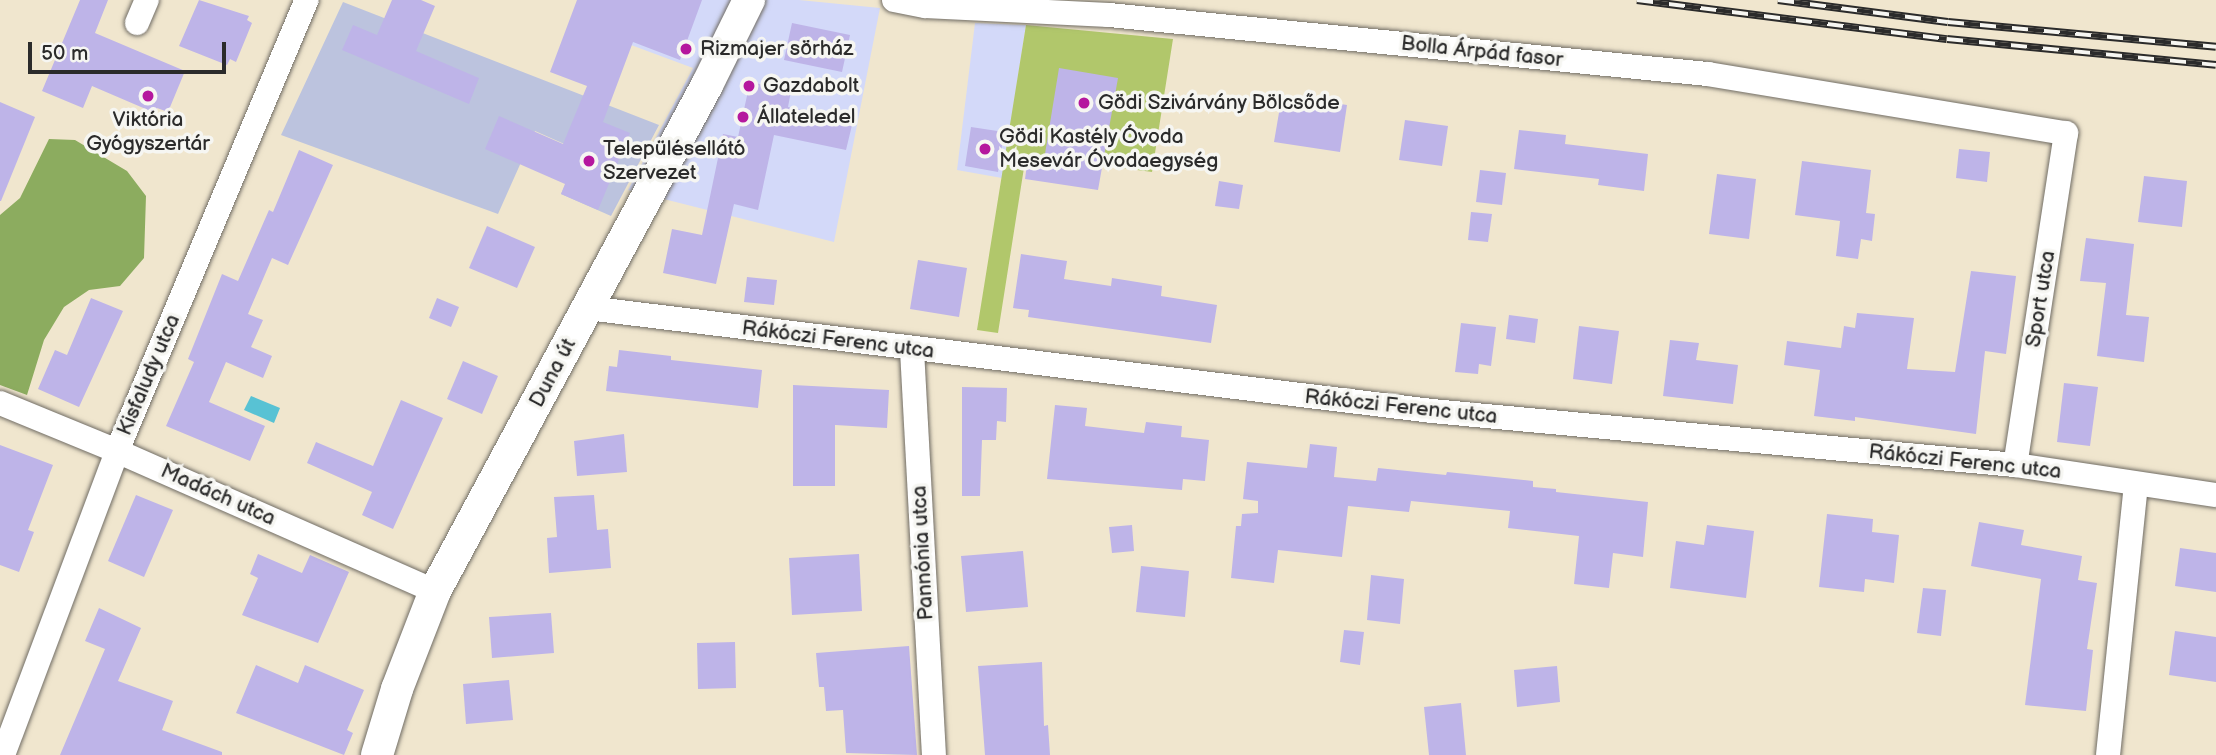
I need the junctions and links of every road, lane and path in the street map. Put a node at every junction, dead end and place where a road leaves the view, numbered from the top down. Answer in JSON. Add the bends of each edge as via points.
{"nodes":[{"id":1,"x":147,"y":0,"type":"edge"},
{"id":2,"x":307,"y":0,"type":"edge"},
{"id":3,"x":750,"y":0,"type":"edge"},
{"id":4,"x":894,"y":0,"type":"edge"},
{"id":5,"x":137,"y":23,"type":"dead end"},
{"id":6,"x":2066,"y":133,"type":"joint"},
{"id":7,"x":587,"y":308,"type":"junction"},
{"id":8,"x":912,"y":350,"type":"junction"},
{"id":9,"x":0,"y":403,"type":"edge"},
{"id":10,"x":117,"y":451,"type":"junction"},
{"id":11,"x":2015,"y":465,"type":"junction"},
{"id":12,"x":2136,"y":484,"type":"junction"},
{"id":13,"x":2216,"y":495,"type":"edge"},
{"id":14,"x":435,"y":591,"type":"junction"},
{"id":15,"x":3,"y":755,"type":"edge"},
{"id":16,"x":377,"y":755,"type":"edge"},
{"id":17,"x":934,"y":755,"type":"edge"},
{"id":18,"x":2108,"y":755,"type":"edge"}],
"edges":[{"from":1,"to":5,"type":"street"},
{"from":2,"to":10,"type":"street","name":"Kisfaludy utca"},
{"from":3,"to":7,"type":"street","name":"Duna út"},
{"from":4,"to":6,"type":"street","name":"Bolla Árpád fasor","via":[[925,6],[1122,16],[1708,74]]},
{"from":6,"to":11,"type":"street","name":"Sport utca"},
{"from":7,"to":8,"type":"street","name":"Rákóczi Ferenc utca"},
{"from":7,"to":14,"type":"street","name":"Duna út"},
{"from":8,"to":11,"type":"street","name":"Rákóczi Ferenc utca","via":[[1432,411]]},
{"from":8,"to":17,"type":"street","name":"Pannónia utca"},
{"from":9,"to":10,"type":"street","name":"Madách utca"},
{"from":10,"to":14,"type":"street","name":"Madách utca"},
{"from":10,"to":15,"type":"street","name":"Kisfaludy utca"},
{"from":11,"to":12,"type":"street","name":"Rákóczi Ferenc utca"},
{"from":12,"to":13,"type":"street","name":"Rákóczi Ferenc utca"},
{"from":12,"to":18,"type":"street"},
{"from":14,"to":16,"type":"street","name":"Duna út"}]}
